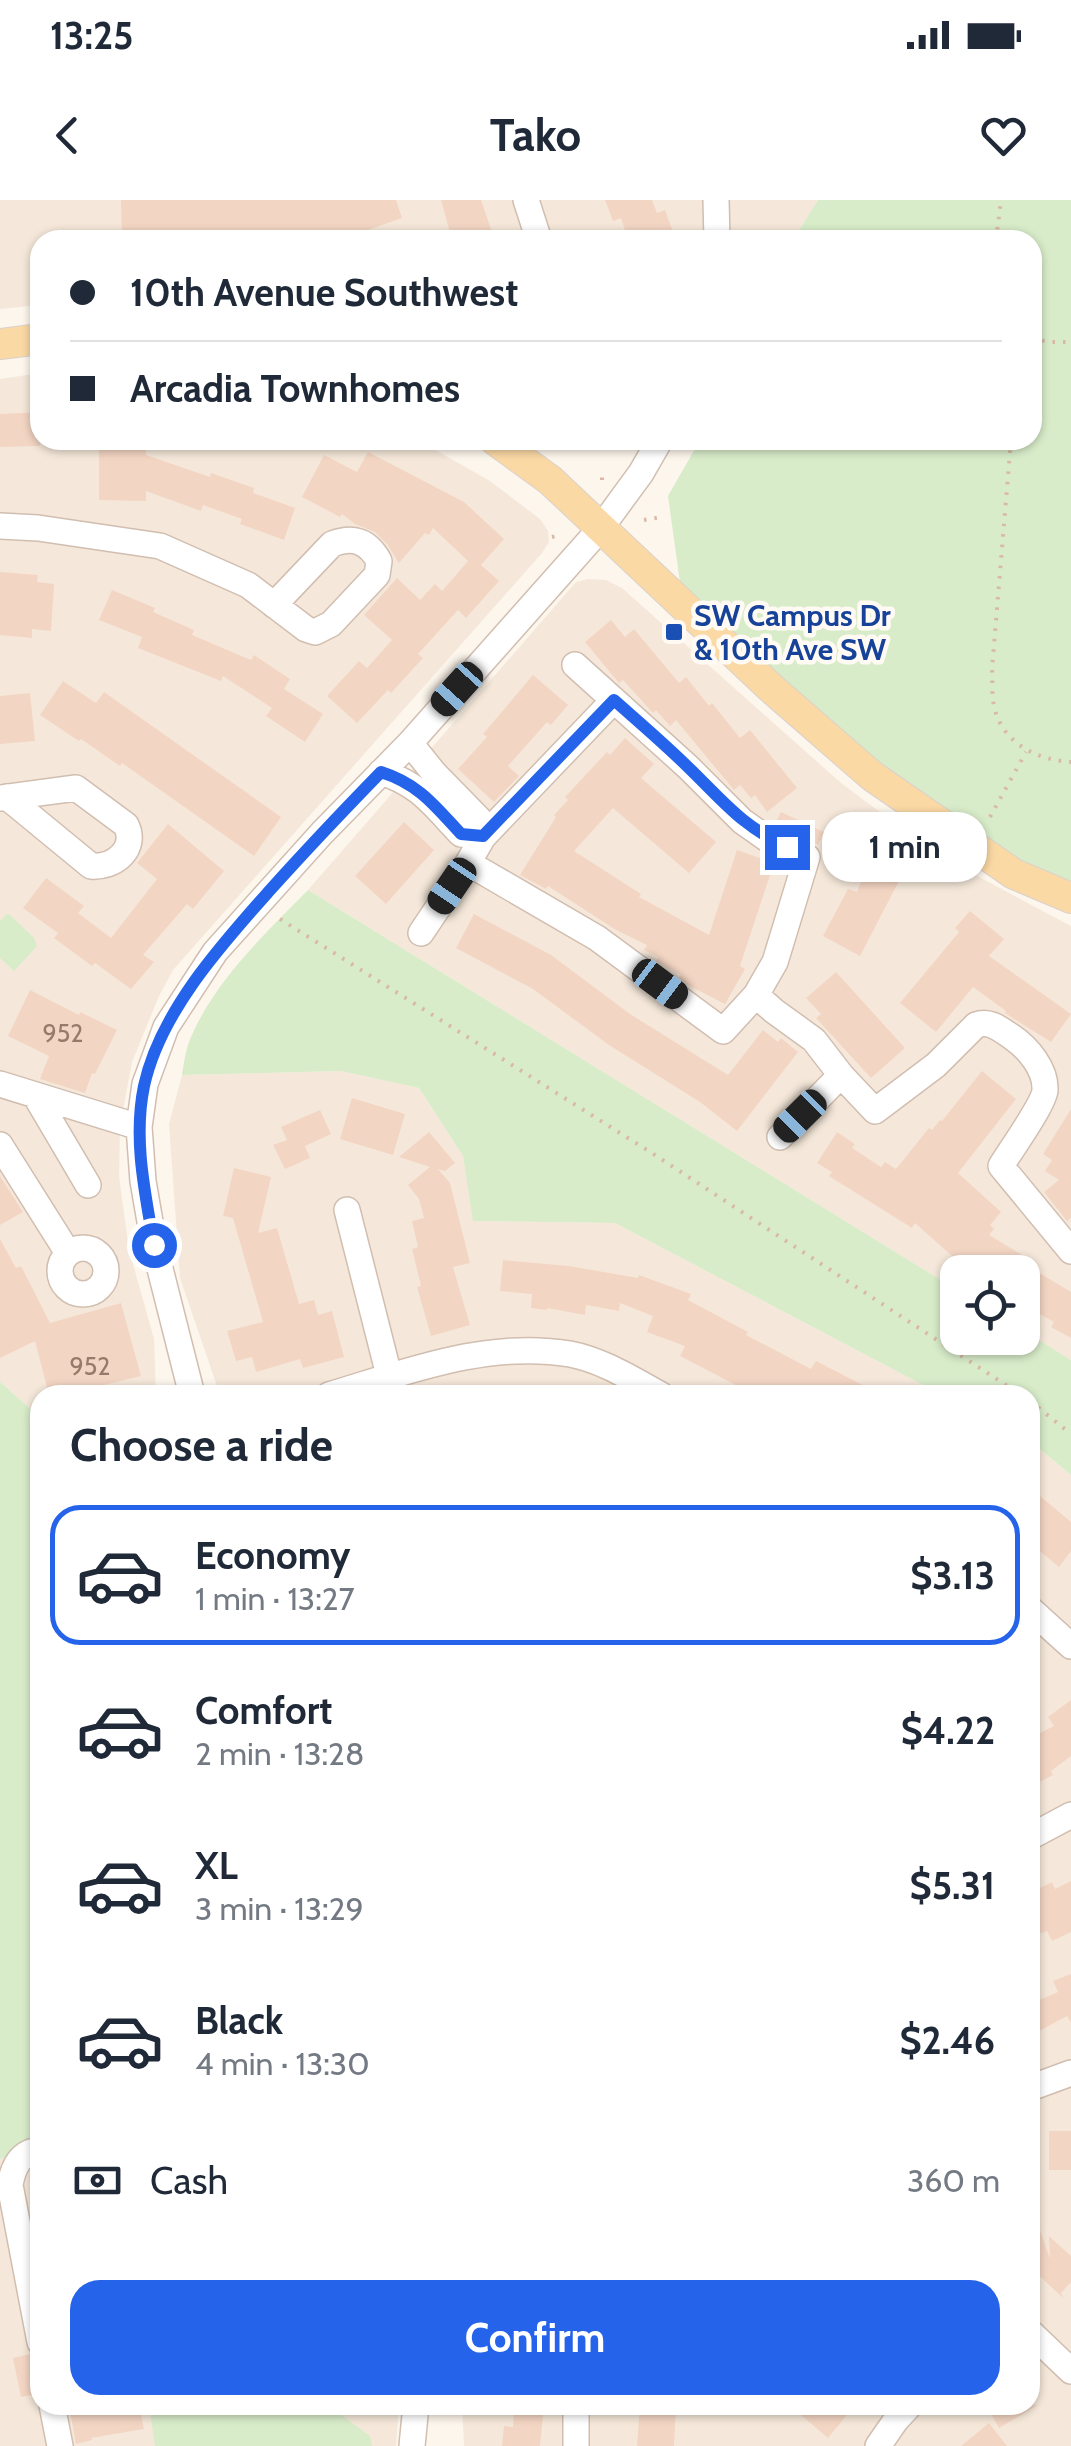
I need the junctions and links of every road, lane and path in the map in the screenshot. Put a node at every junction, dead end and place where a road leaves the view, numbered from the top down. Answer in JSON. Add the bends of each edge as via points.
{"nodes":[{"id":1,"x":526,"y":200,"type":"edge"},
{"id":2,"x":716,"y":200,"type":"edge"},
{"id":3,"x":1001,"y":200,"type":"edge"},
{"id":4,"x":536,"y":230,"type":"edge"},
{"id":5,"x":718,"y":230,"type":"edge"},
{"id":6,"x":997,"y":230,"type":"edge"},
{"id":7,"x":30,"y":340,"type":"edge"},
{"id":8,"x":1042,"y":340,"type":"edge"},
{"id":9,"x":1071,"y":342,"type":"edge"},
{"id":10,"x":0,"y":344,"type":"edge"},
{"id":11,"x":509,"y":450,"type":"edge"},
{"id":12,"x":654,"y":450,"type":"edge"},
{"id":13,"x":1009,"y":450,"type":"edge"},
{"id":14,"x":662,"y":517,"type":"dead end"},
{"id":15,"x":644,"y":520,"type":"dead end"},
{"id":16,"x":0,"y":526,"type":"edge"},
{"id":17,"x":600,"y":529,"type":"junction"},
{"id":18,"x":274,"y":605,"type":"dead end"},
{"id":19,"x":575,"y":665,"type":"dead end"},
{"id":20,"x":614,"y":700,"type":"junction"},
{"id":21,"x":410,"y":743,"type":"junction"},
{"id":22,"x":1028,"y":750,"type":"junction"},
{"id":23,"x":1071,"y":762,"type":"edge"},
{"id":24,"x":381,"y":772,"type":"junction"},
{"id":25,"x":990,"y":818,"type":"dead end"},
{"id":26,"x":483,"y":836,"type":"junction"},
{"id":27,"x":468,"y":863,"type":"junction"},
{"id":28,"x":1071,"y":898,"type":"edge"},
{"id":29,"x":280,"y":918,"type":"dead end"},
{"id":30,"x":421,"y":933,"type":"dead end"},
{"id":31,"x":756,"y":994,"type":"junction"},
{"id":32,"x":841,"y":1075,"type":"junction"},
{"id":33,"x":0,"y":1084,"type":"edge"},
{"id":34,"x":35,"y":1095,"type":"junction"},
{"id":35,"x":139,"y":1127,"type":"junction"},
{"id":36,"x":780,"y":1136,"type":"dead end"},
{"id":37,"x":0,"y":1145,"type":"edge"},
{"id":38,"x":88,"y":1185,"type":"dead end"},
{"id":39,"x":348,"y":1210,"type":"dead end"},
{"id":40,"x":1071,"y":1251,"type":"edge"},
{"id":41,"x":68,"y":1253,"type":"dead end"},
{"id":42,"x":189,"y":1385,"type":"edge"},
{"id":43,"x":392,"y":1385,"type":"edge"},
{"id":44,"x":394,"y":1385,"type":"edge"},
{"id":45,"x":643,"y":1385,"type":"edge"},
{"id":46,"x":1006,"y":1385,"type":"edge"},
{"id":47,"x":1040,"y":1409,"type":"edge"},
{"id":48,"x":1071,"y":1434,"type":"edge"},
{"id":49,"x":1040,"y":1618,"type":"edge"},
{"id":50,"x":1071,"y":1646,"type":"edge"},
{"id":51,"x":1071,"y":1816,"type":"edge"},
{"id":52,"x":1040,"y":1832,"type":"edge"},
{"id":53,"x":1071,"y":2073,"type":"edge"},
{"id":54,"x":1040,"y":2084,"type":"edge"},
{"id":55,"x":30,"y":2151,"type":"edge"},
{"id":56,"x":8,"y":2164,"type":"edge"},
{"id":57,"x":30,"y":2290,"type":"edge"},
{"id":58,"x":1040,"y":2342,"type":"edge"},
{"id":59,"x":1071,"y":2371,"type":"edge"},
{"id":60,"x":54,"y":2415,"type":"edge"},
{"id":61,"x":415,"y":2415,"type":"edge"},
{"id":62,"x":576,"y":2415,"type":"edge"},
{"id":63,"x":901,"y":2415,"type":"edge"},
{"id":64,"x":60,"y":2446,"type":"edge"},
{"id":65,"x":412,"y":2446,"type":"edge"},
{"id":66,"x":576,"y":2446,"type":"edge"},
{"id":67,"x":878,"y":2446,"type":"edge"}],
"edges":[{"from":1,"to":4,"type":"street"},
{"from":2,"to":5,"type":"street"},
{"from":3,"to":6,"type":"path"},
{"from":7,"to":10,"type":"main road"},
{"from":8,"to":9,"type":"path"},
{"from":11,"to":17,"type":"main road"},
{"from":12,"to":17,"type":"street"},
{"from":13,"to":22,"type":"path","via":[[994,706],[1011,739]]},
{"from":14,"to":15,"type":"path"},
{"from":16,"to":18,"type":"street","via":[[160,546]]},
{"from":17,"to":21,"type":"street"},
{"from":17,"to":28,"type":"main road","via":[[872,776],[1014,874]]},
{"from":19,"to":20,"type":"street"},
{"from":20,"to":26,"type":"street"},
{"from":20,"to":31,"type":"street","via":[[742,822],[807,857],[775,962]]},
{"from":21,"to":24,"type":"street"},
{"from":21,"to":26,"type":"street","via":[[479,819]]},
{"from":22,"to":23,"type":"path"},
{"from":22,"to":25,"type":"path"},
{"from":24,"to":26,"type":"street","via":[[419,790],[461,834]]},
{"from":24,"to":35,"type":"street","via":[[209,960],[166,1026],[145,1084]]},
{"from":26,"to":27,"type":"street"},
{"from":27,"to":30,"type":"street"},
{"from":27,"to":31,"type":"street","via":[[597,938],[723,1031]]},
{"from":29,"to":46,"type":"path"},
{"from":31,"to":32,"type":"street","via":[[814,1040]]},
{"from":32,"to":36,"type":"street"},
{"from":32,"to":40,"type":"street","via":[[875,1111],[936,1066],[976,1025],[990,1023],[1016,1040],[1043,1076],[1045,1095],[1001,1166]]},
{"from":33,"to":34,"type":"street"},
{"from":34,"to":35,"type":"street"},
{"from":34,"to":38,"type":"street"},
{"from":35,"to":42,"type":"street","via":[[154,1245]]},
{"from":37,"to":41,"type":"street"},
{"from":39,"to":43,"type":"street"},
{"from":44,"to":45,"type":"street","via":[[447,1359],[523,1352],[571,1354]]},
{"from":47,"to":48,"type":"path"},
{"from":49,"to":50,"type":"street"},
{"from":51,"to":52,"type":"street"},
{"from":53,"to":54,"type":"street"},
{"from":55,"to":56,"type":"street"},
{"from":56,"to":57,"type":"street"},
{"from":58,"to":59,"type":"street"},
{"from":60,"to":64,"type":"street"},
{"from":61,"to":65,"type":"street"},
{"from":62,"to":66,"type":"street"},
{"from":63,"to":67,"type":"street"}]}
